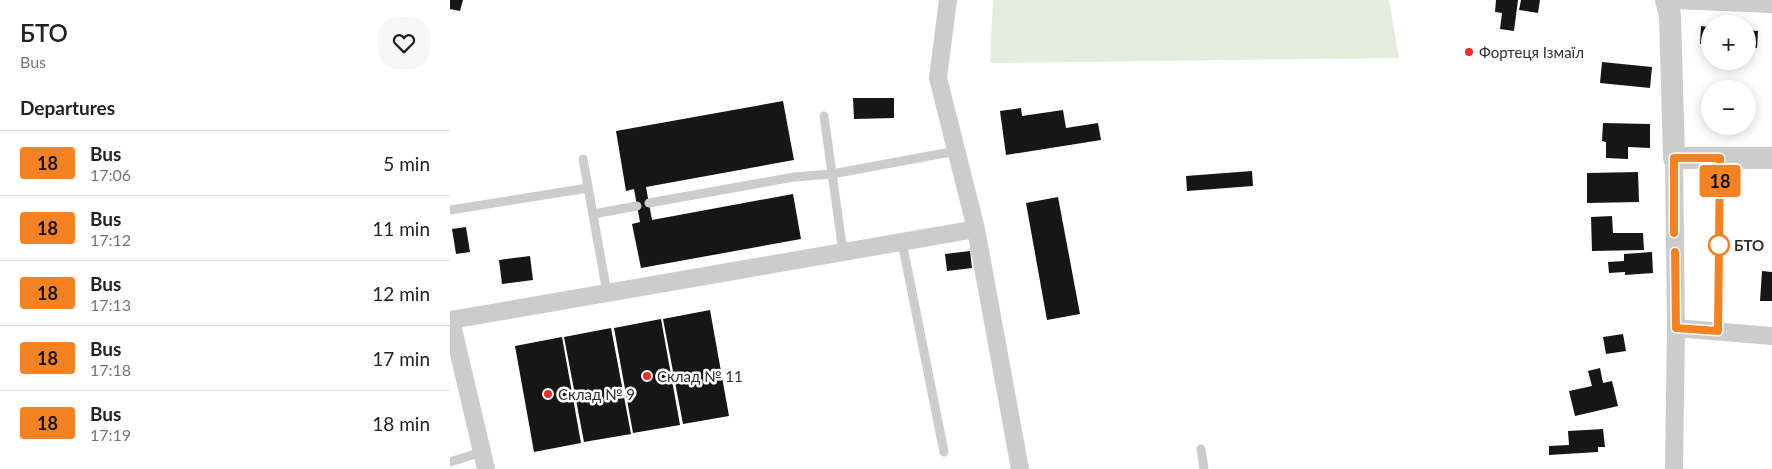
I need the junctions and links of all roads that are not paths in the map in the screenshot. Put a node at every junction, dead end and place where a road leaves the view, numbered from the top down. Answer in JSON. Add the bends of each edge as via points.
{"nodes":[{"id":1,"x":948,"y":0,"type":"edge"},
{"id":2,"x":1666,"y":0,"type":"edge"},
{"id":3,"x":1675,"y":0,"type":"edge"},
{"id":4,"x":1772,"y":4,"type":"edge"},
{"id":5,"x":824,"y":116,"type":"dead end"},
{"id":6,"x":956,"y":151,"type":"junction"},
{"id":7,"x":1674,"y":158,"type":"junction"},
{"id":8,"x":1720,"y":158,"type":"junction"},
{"id":9,"x":1772,"y":158,"type":"edge"},
{"id":10,"x":583,"y":159,"type":"dead end"},
{"id":11,"x":832,"y":174,"type":"junction"},
{"id":12,"x":588,"y":188,"type":"junction"},
{"id":13,"x":649,"y":204,"type":"dead end"},
{"id":14,"x":638,"y":206,"type":"dead end"},
{"id":15,"x":450,"y":210,"type":"edge"},
{"id":16,"x":593,"y":214,"type":"junction"},
{"id":17,"x":976,"y":229,"type":"junction"},
{"id":18,"x":902,"y":242,"type":"junction"},
{"id":19,"x":843,"y":252,"type":"junction"},
{"id":20,"x":607,"y":292,"type":"junction"},
{"id":21,"x":451,"y":317,"type":"edge"},
{"id":22,"x":1676,"y":328,"type":"junction"},
{"id":23,"x":1718,"y":331,"type":"junction"},
{"id":24,"x":1772,"y":336,"type":"edge"},
{"id":25,"x":1201,"y":449,"type":"dead end"},
{"id":26,"x":944,"y":452,"type":"dead end"},
{"id":27,"x":484,"y":461,"type":"edge"},
{"id":28,"x":450,"y":462,"type":"edge"},
{"id":29,"x":1020,"y":469,"type":"edge"},
{"id":30,"x":1204,"y":469,"type":"edge"},
{"id":31,"x":1674,"y":469,"type":"edge"}],
"edges":[{"from":1,"to":6,"type":"street","via":[[938,78]]},
{"from":2,"to":7,"type":"street","via":[[1670,16]]},
{"from":3,"to":4,"type":"street"},
{"from":5,"to":11,"type":"lane"},
{"from":6,"to":11,"type":"lane"},
{"from":6,"to":17,"type":"street"},
{"from":7,"to":8,"type":"street"},
{"from":7,"to":22,"type":"street"},
{"from":8,"to":9,"type":"street"},
{"from":8,"to":23,"type":"lane"},
{"from":10,"to":12,"type":"lane"},
{"from":11,"to":13,"type":"lane","via":[[794,177]]},
{"from":11,"to":19,"type":"lane"},
{"from":12,"to":15,"type":"lane"},
{"from":12,"to":16,"type":"lane"},
{"from":14,"to":16,"type":"lane"},
{"from":16,"to":20,"type":"lane"},
{"from":17,"to":18,"type":"street"},
{"from":17,"to":29,"type":"street"},
{"from":18,"to":19,"type":"street"},
{"from":18,"to":26,"type":"lane"},
{"from":19,"to":20,"type":"street"},
{"from":20,"to":21,"type":"street"},
{"from":21,"to":27,"type":"street"},
{"from":22,"to":23,"type":"street"},
{"from":22,"to":31,"type":"street"},
{"from":23,"to":24,"type":"street"},
{"from":25,"to":30,"type":"lane"},
{"from":27,"to":28,"type":"lane"}]}
